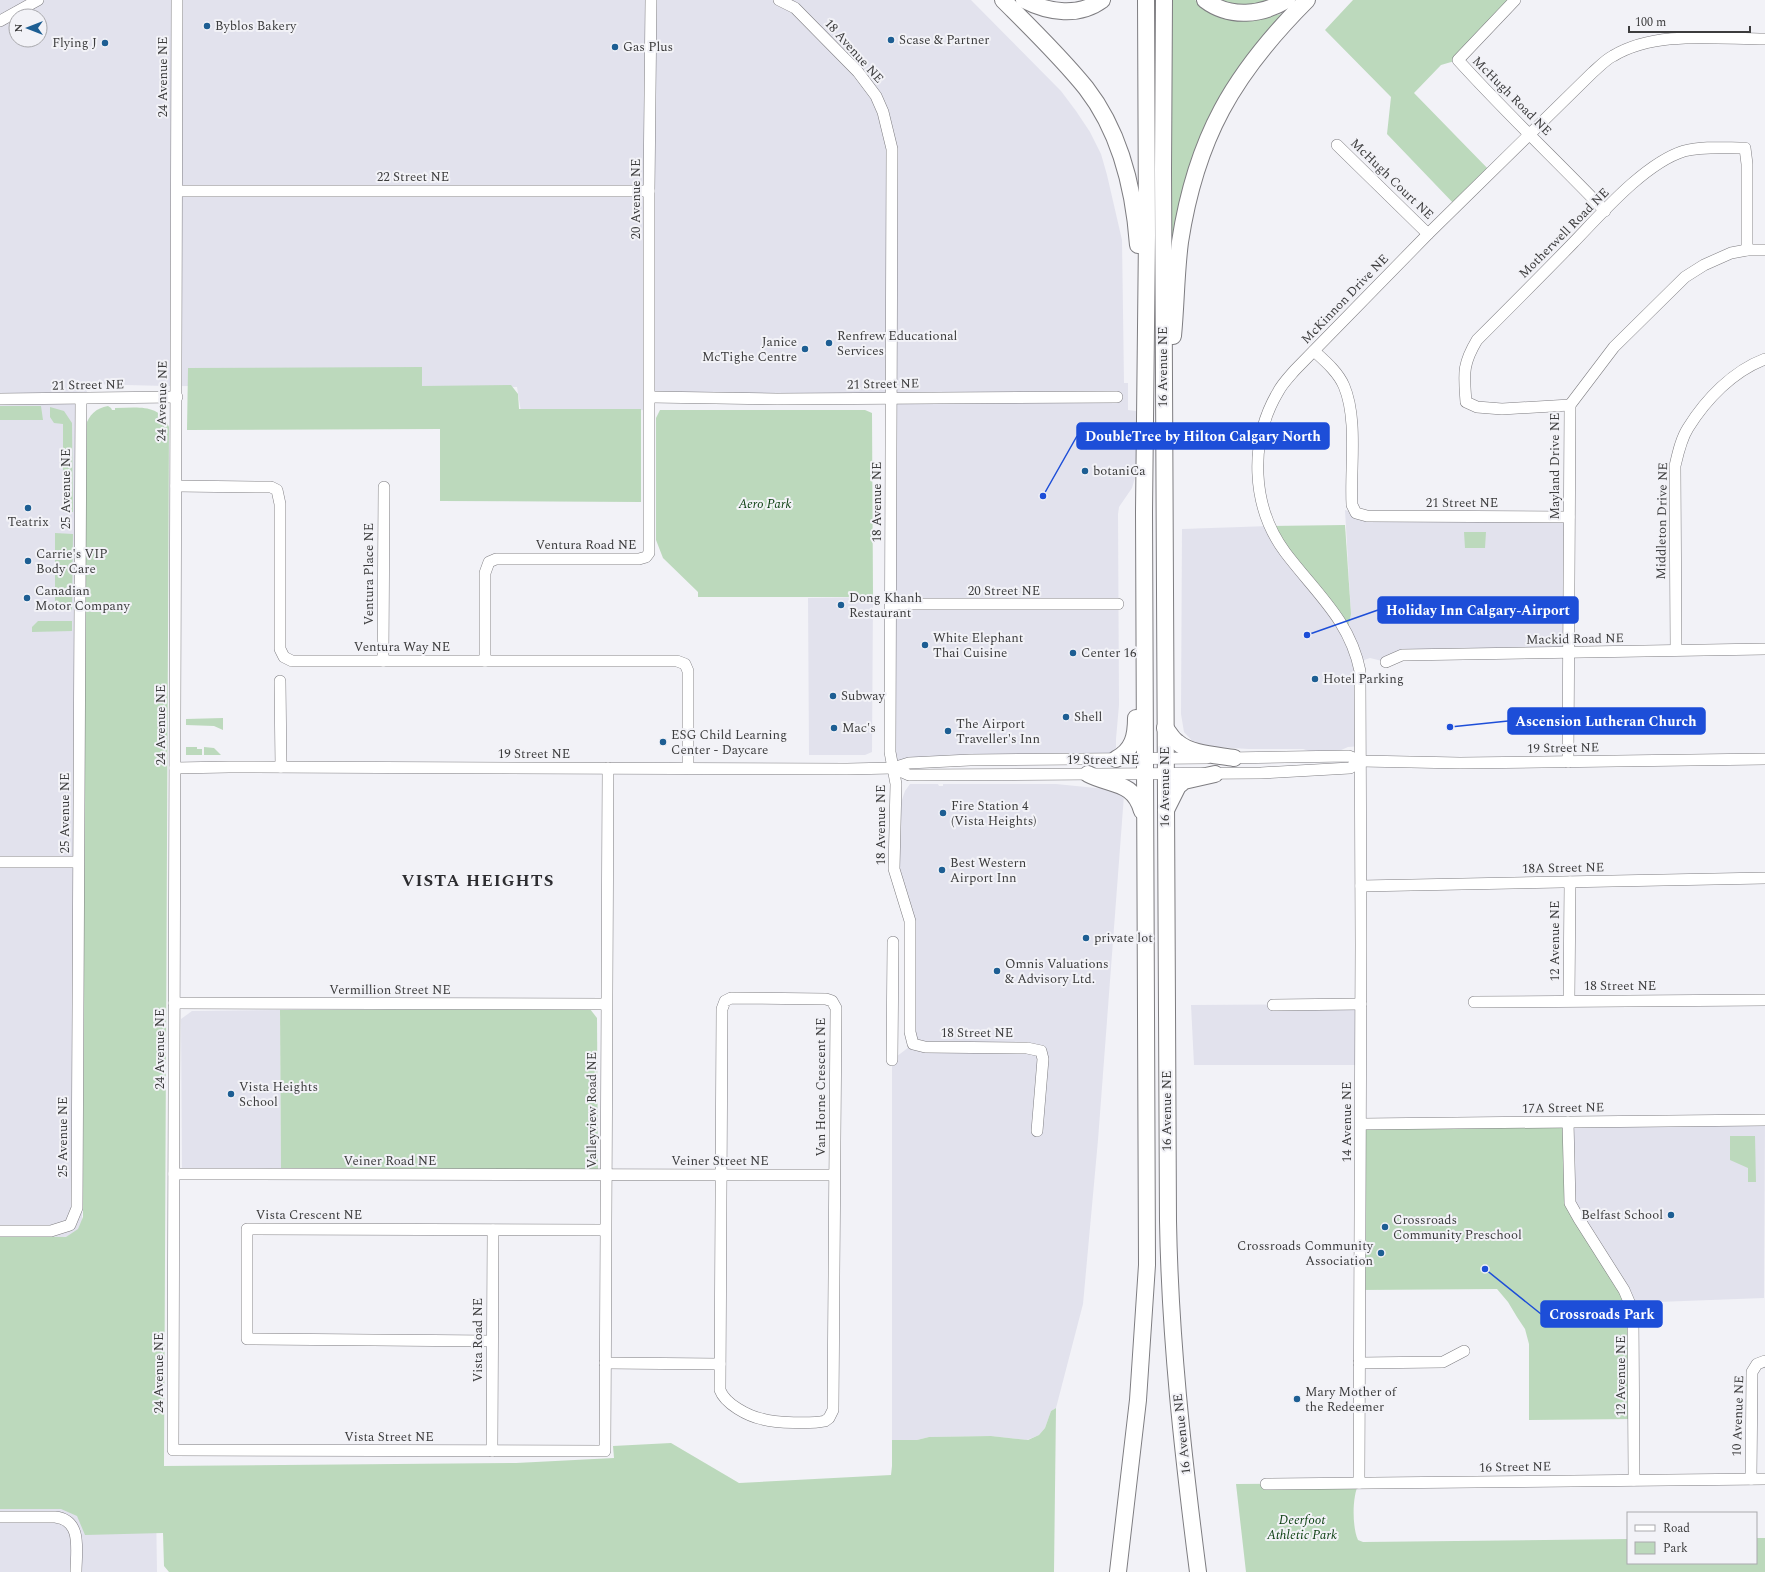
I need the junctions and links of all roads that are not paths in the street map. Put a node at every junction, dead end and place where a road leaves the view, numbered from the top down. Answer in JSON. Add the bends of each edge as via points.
{"nodes":[{"id":1,"x":38,"y":0,"type":"edge"},
{"id":2,"x":177,"y":0,"type":"edge"},
{"id":3,"x":651,"y":0,"type":"edge"},
{"id":4,"x":779,"y":0,"type":"edge"},
{"id":5,"x":1003,"y":0,"type":"edge"},
{"id":6,"x":1024,"y":0,"type":"edge"},
{"id":7,"x":1102,"y":0,"type":"edge"},
{"id":8,"x":1146,"y":0,"type":"edge"},
{"id":9,"x":1164,"y":0,"type":"edge"},
{"id":10,"x":1205,"y":0,"type":"edge"},
{"id":11,"x":1287,"y":0,"type":"edge"},
{"id":12,"x":1307,"y":0,"type":"edge"},
{"id":13,"x":1515,"y":0,"type":"edge"},
{"id":14,"x":0,"y":21,"type":"edge"},
{"id":15,"x":1765,"y":39,"type":"edge"},
{"id":16,"x":1531,"y":134,"type":"junction"},
{"id":17,"x":1337,"y":145,"type":"dead end"},
{"id":18,"x":177,"y":191,"type":"junction"},
{"id":19,"x":649,"y":191,"type":"junction"},
{"id":20,"x":1605,"y":210,"type":"junction"},
{"id":21,"x":1428,"y":234,"type":"junction"},
{"id":22,"x":1747,"y":250,"type":"junction"},
{"id":23,"x":1765,"y":250,"type":"edge"},
{"id":24,"x":1146,"y":325,"type":"junction"},
{"id":25,"x":1314,"y":351,"type":"junction"},
{"id":26,"x":1765,"y":359,"type":"edge"},
{"id":27,"x":1163,"y":393,"type":"junction"},
{"id":28,"x":1117,"y":396,"type":"dead end"},
{"id":29,"x":177,"y":397,"type":"junction"},
{"id":30,"x":650,"y":397,"type":"junction"},
{"id":31,"x":891,"y":397,"type":"junction"},
{"id":32,"x":0,"y":399,"type":"edge"},
{"id":33,"x":80,"y":399,"type":"junction"},
{"id":34,"x":1570,"y":405,"type":"junction"},
{"id":35,"x":176,"y":486,"type":"junction"},
{"id":36,"x":384,"y":487,"type":"dead end"},
{"id":37,"x":1569,"y":517,"type":"junction"},
{"id":38,"x":891,"y":604,"type":"junction"},
{"id":39,"x":1118,"y":604,"type":"dead end"},
{"id":40,"x":1145,"y":612,"type":"junction"},
{"id":41,"x":1765,"y":649,"type":"edge"},
{"id":42,"x":1676,"y":650,"type":"junction"},
{"id":43,"x":1569,"y":654,"type":"junction"},
{"id":44,"x":383,"y":661,"type":"junction"},
{"id":45,"x":485,"y":661,"type":"junction"},
{"id":46,"x":1386,"y":662,"type":"dead end"},
{"id":47,"x":280,"y":681,"type":"dead end"},
{"id":48,"x":1165,"y":728,"type":"junction"},
{"id":49,"x":1234,"y":758,"type":"junction"},
{"id":50,"x":1116,"y":759,"type":"junction"},
{"id":51,"x":1765,"y":759,"type":"edge"},
{"id":52,"x":1361,"y":761,"type":"junction"},
{"id":53,"x":1568,"y":762,"type":"junction"},
{"id":54,"x":1145,"y":766,"type":"junction"},
{"id":55,"x":281,"y":767,"type":"junction"},
{"id":56,"x":1165,"y":767,"type":"junction"},
{"id":57,"x":175,"y":768,"type":"junction"},
{"id":58,"x":608,"y":768,"type":"junction"},
{"id":59,"x":688,"y":768,"type":"junction"},
{"id":60,"x":893,"y":768,"type":"junction"},
{"id":61,"x":1088,"y":774,"type":"junction"},
{"id":62,"x":1215,"y":774,"type":"junction"},
{"id":63,"x":1165,"y":813,"type":"junction"},
{"id":64,"x":1144,"y":818,"type":"junction"},
{"id":65,"x":0,"y":862,"type":"edge"},
{"id":66,"x":78,"y":862,"type":"junction"},
{"id":67,"x":1765,"y":878,"type":"edge"},
{"id":68,"x":1570,"y":882,"type":"junction"},
{"id":69,"x":1361,"y":886,"type":"junction"},
{"id":70,"x":892,"y":942,"type":"dead end"},
{"id":71,"x":1569,"y":1000,"type":"junction"},
{"id":72,"x":1765,"y":1000,"type":"edge"},
{"id":73,"x":1474,"y":1002,"type":"dead end"},
{"id":74,"x":174,"y":1004,"type":"junction"},
{"id":75,"x":606,"y":1004,"type":"junction"},
{"id":76,"x":1361,"y":1004,"type":"junction"},
{"id":77,"x":1273,"y":1005,"type":"dead end"},
{"id":78,"x":913,"y":1044,"type":"joint"},
{"id":79,"x":892,"y":1060,"type":"dead end"},
{"id":80,"x":1765,"y":1120,"type":"edge"},
{"id":81,"x":1568,"y":1122,"type":"junction"},
{"id":82,"x":1361,"y":1124,"type":"junction"},
{"id":83,"x":1037,"y":1131,"type":"dead end"},
{"id":84,"x":174,"y":1174,"type":"junction"},
{"id":85,"x":605,"y":1174,"type":"junction"},
{"id":86,"x":722,"y":1175,"type":"junction"},
{"id":87,"x":834,"y":1175,"type":"junction"},
{"id":88,"x":493,"y":1230,"type":"junction"},
{"id":89,"x":605,"y":1230,"type":"junction"},
{"id":90,"x":0,"y":1231,"type":"edge"},
{"id":91,"x":492,"y":1341,"type":"junction"},
{"id":92,"x":1464,"y":1351,"type":"dead end"},
{"id":93,"x":1765,"y":1361,"type":"edge"},
{"id":94,"x":605,"y":1364,"type":"junction"},
{"id":95,"x":720,"y":1364,"type":"junction"},
{"id":96,"x":1360,"y":1364,"type":"junction"},
{"id":97,"x":173,"y":1450,"type":"joint"},
{"id":98,"x":492,"y":1451,"type":"junction"},
{"id":99,"x":604,"y":1451,"type":"joint"},
{"id":100,"x":1751,"y":1479,"type":"junction"},
{"id":101,"x":1765,"y":1479,"type":"edge"},
{"id":102,"x":1634,"y":1480,"type":"junction"},
{"id":103,"x":1359,"y":1483,"type":"junction"},
{"id":104,"x":1266,"y":1484,"type":"dead end"},
{"id":105,"x":0,"y":1517,"type":"edge"},
{"id":106,"x":76,"y":1572,"type":"edge"},
{"id":107,"x":1118,"y":1572,"type":"edge"},
{"id":108,"x":1198,"y":1572,"type":"edge"}],
"edges":[{"from":1,"to":14,"type":"street"},
{"from":2,"to":18,"type":"street","name":"24 Avenue NE"},
{"from":3,"to":19,"type":"street","name":"20 Avenue NE"},
{"from":4,"to":31,"type":"street","name":"18 Avenue NE","via":[[795,8],[858,72],[876,96],[886,122],[893,160]]},
{"from":5,"to":24,"type":"highway","via":[[1059,57],[1087,90],[1114,137],[1125,166],[1132,196]]},
{"from":6,"to":7,"type":"highway","via":[[1040,7],[1064,12],[1087,8]]},
{"from":8,"to":24,"type":"highway","name":"16 Avenue NE"},
{"from":9,"to":27,"type":"highway","name":"16 Avenue NE"},
{"from":10,"to":11,"type":"highway","via":[[1221,9],[1248,13],[1267,10]]},
{"from":12,"to":27,"type":"highway","via":[[1267,42],[1238,80],[1204,145],[1192,182],[1184,221],[1170,362]]},
{"from":13,"to":16,"type":"street","name":"McHugh Road NE","via":[[1458,60]]},
{"from":15,"to":16,"type":"street","name":"McKinnon Drive NE","via":[[1665,39],[1636,46],[1612,56]]},
{"from":16,"to":20,"type":"street","name":"McHugh Road NE"},
{"from":16,"to":21,"type":"street","name":"McKinnon Drive NE"},
{"from":17,"to":21,"type":"street","name":"McHugh Court NE"},
{"from":18,"to":19,"type":"street","name":"22 Street NE"},
{"from":18,"to":29,"type":"street","name":"24 Avenue NE"},
{"from":19,"to":30,"type":"street","name":"20 Avenue NE"},
{"from":20,"to":22,"type":"street","name":"Motherwell Road NE","via":[[1663,160],[1685,151],[1745,148]]},
{"from":20,"to":34,"type":"street","name":"Motherwell Road NE","via":[[1477,340],[1466,363],[1466,402],[1477,407]]},
{"from":21,"to":25,"type":"street","name":"McKinnon Drive NE"},
{"from":22,"to":23,"type":"street","name":"Mayland Drive NE"},
{"from":22,"to":34,"type":"street","name":"Mayland Drive NE","via":[[1731,253],[1685,277],[1614,348]]},
{"from":24,"to":40,"type":"highway","name":"16 Avenue NE"},
{"from":25,"to":37,"type":"street","name":"21 Street NE","via":[[1343,385],[1350,404],[1352,505],[1356,513],[1367,516]]},
{"from":25,"to":52,"type":"street","name":"McKinnon Drive NE","via":[[1294,370],[1278,391],[1267,415],[1259,439],[1259,482],[1264,511],[1276,538],[1341,621],[1354,647],[1360,679]]},
{"from":26,"to":42,"type":"street","name":"Middleton Drive NE","via":[[1750,365],[1731,378],[1705,405],[1687,429],[1680,447],[1675,466]]},
{"from":27,"to":48,"type":"highway","name":"16 Avenue NE"},
{"from":28,"to":31,"type":"street","name":"21 Street NE"},
{"from":29,"to":33,"type":"street","name":"21 Street NE"},
{"from":29,"to":35,"type":"street","name":"24 Avenue NE"},
{"from":30,"to":31,"type":"street","name":"21 Street NE"},
{"from":30,"to":45,"type":"street","name":"Ventura Road NE","via":[[649,553],[639,559],[496,558],[489,562],[485,573]]},
{"from":31,"to":38,"type":"street","name":"18 Avenue NE"},
{"from":32,"to":33,"type":"street","name":"21 Street NE"},
{"from":33,"to":66,"type":"street","name":"25 Avenue NE"},
{"from":34,"to":37,"type":"street","name":"Mayland Drive NE"},
{"from":35,"to":44,"type":"street","name":"Ventura Way NE","via":[[263,487],[277,490],[280,504],[280,649],[284,657],[292,661]]},
{"from":35,"to":57,"type":"street","name":"24 Avenue NE"},
{"from":36,"to":44,"type":"street","name":"Ventura Place NE"},
{"from":37,"to":43,"type":"street","name":"Mayland Drive NE"},
{"from":38,"to":39,"type":"street","name":"20 Street NE"},
{"from":38,"to":60,"type":"street","name":"18 Avenue NE","via":[[890,752]]},
{"from":40,"to":50,"type":"highway","via":[[1136,628],[1136,729],[1134,739],[1126,752]]},
{"from":40,"to":54,"type":"highway","name":"16 Avenue NE"},
{"from":41,"to":42,"type":"street","name":"Mackid Road NE"},
{"from":42,"to":43,"type":"street","name":"Mackid Road NE"},
{"from":43,"to":46,"type":"street","name":"Mackid Road NE","via":[[1402,655]]},
{"from":43,"to":53,"type":"street","name":"Mayland Drive NE"},
{"from":44,"to":45,"type":"street","name":"Ventura Way NE"},
{"from":45,"to":59,"type":"street","name":"Ventura Way NE","via":[[677,661],[685,664],[688,671]]},
{"from":47,"to":55,"type":"street"},
{"from":48,"to":49,"type":"highway","via":[[1180,745]]},
{"from":48,"to":56,"type":"highway","name":"16 Avenue NE"},
{"from":49,"to":52,"type":"street","name":"19 Street NE","via":[[1349,756]]},
{"from":49,"to":56,"type":"street","name":"19 Street NE"},
{"from":50,"to":54,"type":"street","name":"19 Street NE"},
{"from":50,"to":60,"type":"street","name":"19 Street NE","via":[[970,760],[909,763]]},
{"from":51,"to":53,"type":"street","name":"19 Street NE"},
{"from":52,"to":53,"type":"street","name":"19 Street NE"},
{"from":52,"to":62,"type":"street","name":"19 Street NE","via":[[1350,768]]},
{"from":52,"to":69,"type":"street","name":"14 Avenue NE"},
{"from":54,"to":56,"type":"street","name":"19 Street NE"},
{"from":54,"to":61,"type":"street","name":"19 Street NE"},
{"from":54,"to":64,"type":"highway","name":"16 Avenue NE"},
{"from":55,"to":57,"type":"street","name":"19 Street NE"},
{"from":55,"to":58,"type":"street","name":"19 Street NE"},
{"from":56,"to":62,"type":"street","name":"19 Street NE"},
{"from":56,"to":63,"type":"highway","name":"16 Avenue NE"},
{"from":57,"to":74,"type":"street","name":"24 Avenue NE"},
{"from":58,"to":59,"type":"street","name":"19 Street NE"},
{"from":58,"to":75,"type":"street","name":"Valleyview Road NE"},
{"from":59,"to":60,"type":"street","name":"19 Street NE"},
{"from":60,"to":61,"type":"street","name":"19 Street NE","via":[[909,775]]},
{"from":60,"to":78,"type":"street","name":"18 Avenue NE","via":[[896,784],[894,869],[910,921],[910,1032]]},
{"from":61,"to":64,"type":"highway","via":[[1130,789],[1136,796]]},
{"from":62,"to":63,"type":"highway","via":[[1184,781],[1178,786]]},
{"from":63,"to":108,"type":"highway","name":"16 Avenue NE","via":[[1170,1303],[1180,1422]]},
{"from":64,"to":107,"type":"highway","name":"16 Avenue NE","via":[[1147,1265],[1138,1400]]},
{"from":65,"to":66,"type":"street"},
{"from":66,"to":90,"type":"street","name":"25 Avenue NE","via":[[77,1208],[70,1225],[51,1231]]},
{"from":67,"to":68,"type":"street","name":"18A Street NE"},
{"from":68,"to":69,"type":"street","name":"18A Street NE"},
{"from":68,"to":71,"type":"street","name":"12 Avenue NE"},
{"from":69,"to":76,"type":"street","name":"14 Avenue NE"},
{"from":70,"to":79,"type":"street"},
{"from":71,"to":72,"type":"street","name":"18 Street NE"},
{"from":71,"to":73,"type":"street","name":"18 Street NE"},
{"from":74,"to":75,"type":"street","name":"Vermillion Street NE"},
{"from":74,"to":84,"type":"street","name":"24 Avenue NE"},
{"from":75,"to":85,"type":"street","name":"Valleyview Road NE"},
{"from":76,"to":77,"type":"street"},
{"from":76,"to":82,"type":"street","name":"14 Avenue NE"},
{"from":78,"to":83,"type":"street","name":"18 Street NE","via":[[925,1047],[1027,1048],[1041,1052],[1044,1059]]},
{"from":80,"to":81,"type":"street","name":"17A Street NE"},
{"from":81,"to":82,"type":"street","name":"17A Street NE"},
{"from":81,"to":102,"type":"street","name":"12 Avenue NE","via":[[1570,1203],[1624,1290],[1633,1311]]},
{"from":82,"to":96,"type":"street","name":"14 Avenue NE"},
{"from":84,"to":85,"type":"street","name":"Veiner Road NE"},
{"from":84,"to":97,"type":"street","name":"24 Avenue NE"},
{"from":85,"to":86,"type":"street","name":"Veiner Street NE"},
{"from":85,"to":89,"type":"street","name":"Valleyview Road NE"},
{"from":86,"to":87,"type":"street","name":"Veiner Street NE"},
{"from":86,"to":87,"type":"street","name":"Van Horne Crescent NE","via":[[724,1005],[725,1001],[732,998],[832,1001],[836,1008]]},
{"from":86,"to":95,"type":"street","name":"Van Horne Crescent NE"},
{"from":87,"to":95,"type":"street","name":"Van Horne Crescent NE","via":[[832,1414],[821,1422],[763,1420],[751,1415],[722,1396]]},
{"from":88,"to":89,"type":"street","name":"Vista Crescent NE"},
{"from":88,"to":91,"type":"street","name":"Vista Road NE"},
{"from":88,"to":91,"type":"street","name":"Vista Crescent NE","via":[[247,1229],[247,1339]]},
{"from":89,"to":94,"type":"street","name":"Valleyview Road NE"},
{"from":91,"to":98,"type":"street","name":"Vista Road NE"},
{"from":92,"to":96,"type":"street","via":[[1443,1362]]},
{"from":93,"to":100,"type":"street","name":"10 Avenue NE","via":[[1757,1364],[1752,1372]]},
{"from":94,"to":95,"type":"street"},
{"from":94,"to":99,"type":"street","name":"Valleyview Road NE"},
{"from":96,"to":103,"type":"street","name":"14 Avenue NE"},
{"from":97,"to":98,"type":"street","name":"Vista Street NE"},
{"from":98,"to":99,"type":"street","name":"Vista Street NE"},
{"from":100,"to":101,"type":"street","name":"16 Street NE"},
{"from":100,"to":102,"type":"street","name":"16 Street NE"},
{"from":102,"to":103,"type":"street","name":"16 Street NE"},
{"from":103,"to":104,"type":"street","name":"16 Street NE"},
{"from":105,"to":106,"type":"street","via":[[55,1517],[69,1521],[76,1538]]}]}
